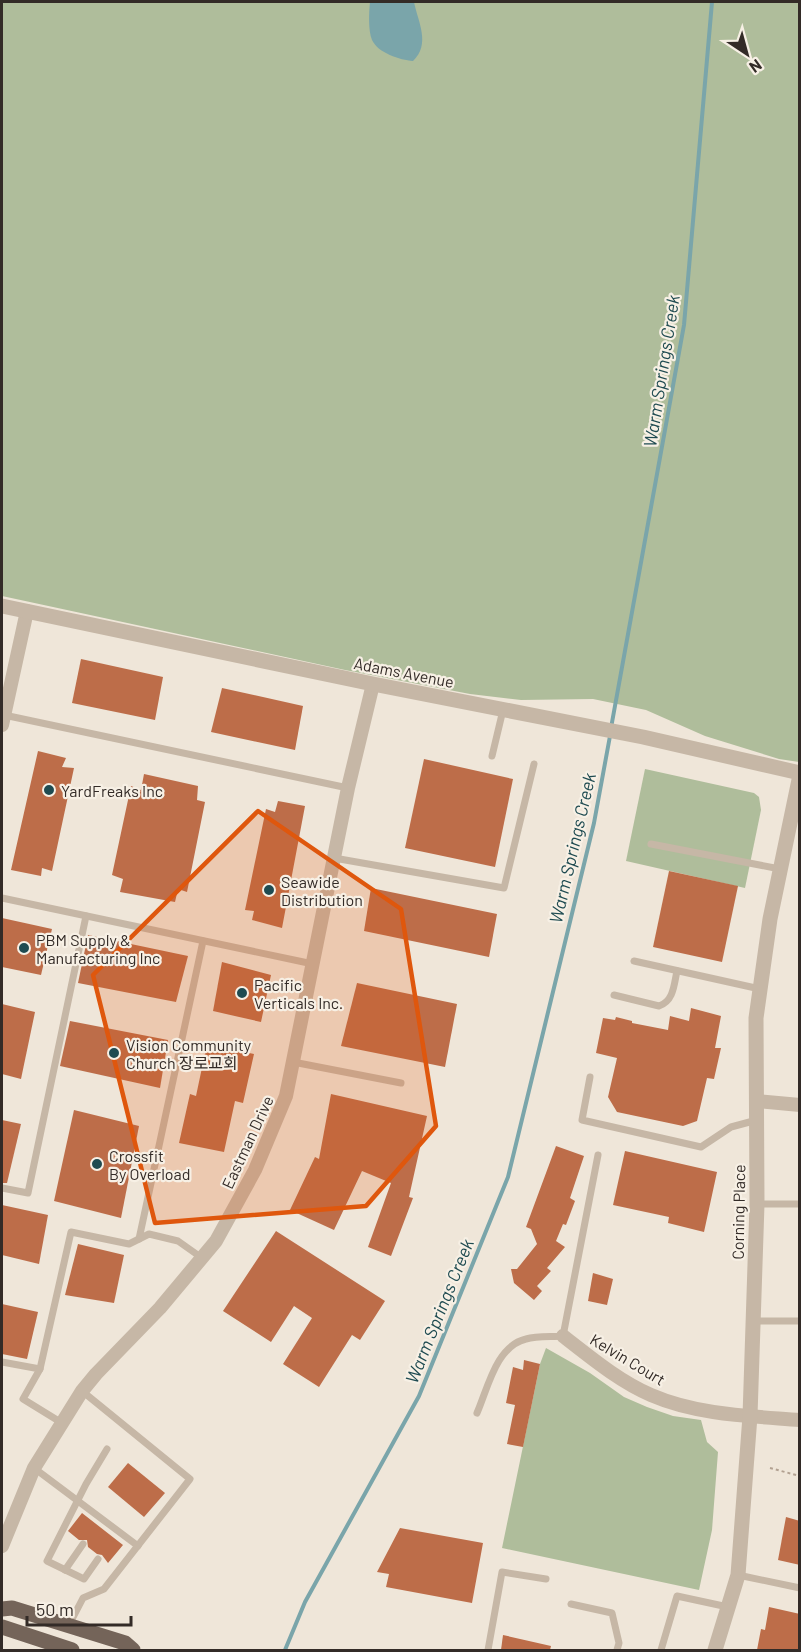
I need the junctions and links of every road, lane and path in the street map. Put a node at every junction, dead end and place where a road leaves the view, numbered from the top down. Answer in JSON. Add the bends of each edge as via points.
{"nodes":[{"id":1,"x":2,"y":606,"type":"edge"},
{"id":2,"x":27,"y":611,"type":"junction"},
{"id":3,"x":373,"y":684,"type":"junction"},
{"id":4,"x":503,"y":710,"type":"junction"},
{"id":5,"x":3,"y":720,"type":"edge"},
{"id":6,"x":492,"y":756,"type":"dead end"},
{"id":7,"x":534,"y":764,"type":"dead end"},
{"id":8,"x":800,"y":774,"type":"edge"},
{"id":9,"x":348,"y":788,"type":"junction"},
{"id":10,"x":651,"y":844,"type":"dead end"},
{"id":11,"x":334,"y":858,"type":"junction"},
{"id":12,"x":780,"y":869,"type":"junction"},
{"id":13,"x":2,"y":898,"type":"edge"},
{"id":14,"x":86,"y":916,"type":"junction"},
{"id":15,"x":203,"y":941,"type":"junction"},
{"id":16,"x":634,"y":961,"type":"dead end"},
{"id":17,"x":313,"y":964,"type":"junction"},
{"id":18,"x":676,"y":971,"type":"junction"},
{"id":19,"x":760,"y":989,"type":"junction"},
{"id":20,"x":614,"y":995,"type":"dead end"},
{"id":21,"x":293,"y":1062,"type":"junction"},
{"id":22,"x":590,"y":1077,"type":"dead end"},
{"id":23,"x":401,"y":1083,"type":"dead end"},
{"id":24,"x":758,"y":1101,"type":"junction"},
{"id":25,"x":800,"y":1105,"type":"edge"},
{"id":26,"x":757,"y":1120,"type":"junction"},
{"id":27,"x":598,"y":1155,"type":"dead end"},
{"id":28,"x":2,"y":1188,"type":"edge"},
{"id":29,"x":757,"y":1204,"type":"junction"},
{"id":30,"x":800,"y":1204,"type":"edge"},
{"id":31,"x":139,"y":1239,"type":"junction"},
{"id":32,"x":202,"y":1258,"type":"junction"},
{"id":33,"x":753,"y":1321,"type":"junction"},
{"id":34,"x":800,"y":1321,"type":"edge"},
{"id":35,"x":563,"y":1336,"type":"junction"},
{"id":36,"x":2,"y":1362,"type":"edge"},
{"id":37,"x":40,"y":1369,"type":"junction"},
{"id":38,"x":82,"y":1392,"type":"junction"},
{"id":39,"x":477,"y":1413,"type":"dead end"},
{"id":40,"x":750,"y":1416,"type":"junction"},
{"id":41,"x":800,"y":1420,"type":"edge"},
{"id":42,"x":62,"y":1423,"type":"junction"},
{"id":43,"x":107,"y":1449,"type":"dead end"},
{"id":44,"x":34,"y":1468,"type":"junction"},
{"id":45,"x":770,"y":1468,"type":"dead end"},
{"id":46,"x":800,"y":1476,"type":"edge"},
{"id":47,"x":78,"y":1501,"type":"junction"},
{"id":48,"x":100,"y":1517,"type":"junction"},
{"id":49,"x":95,"y":1525,"type":"dead end"},
{"id":50,"x":118,"y":1531,"type":"junction"},
{"id":51,"x":113,"y":1539,"type":"dead end"},
{"id":52,"x":83,"y":1544,"type":"dead end"},
{"id":53,"x":2,"y":1546,"type":"edge"},
{"id":54,"x":138,"y":1546,"type":"junction"},
{"id":55,"x":98,"y":1559,"type":"dead end"},
{"id":56,"x":65,"y":1570,"type":"junction"},
{"id":57,"x":738,"y":1575,"type":"junction"},
{"id":58,"x":546,"y":1579,"type":"dead end"},
{"id":59,"x":800,"y":1588,"type":"edge"},
{"id":60,"x":571,"y":1604,"type":"dead end"},
{"id":61,"x":728,"y":1608,"type":"junction"},
{"id":62,"x":2,"y":1609,"type":"edge"},
{"id":63,"x":69,"y":1625,"type":"junction"},
{"id":64,"x":2,"y":1627,"type":"edge"},
{"id":65,"x":72,"y":1650,"type":"edge"},
{"id":66,"x":133,"y":1650,"type":"edge"},
{"id":67,"x":488,"y":1650,"type":"edge"},
{"id":68,"x":617,"y":1650,"type":"edge"},
{"id":69,"x":661,"y":1650,"type":"edge"},
{"id":70,"x":715,"y":1650,"type":"edge"}],
"edges":[{"from":1,"to":2,"type":"street","name":"Adams Avenue"},
{"from":2,"to":3,"type":"street","name":"Adams Avenue"},
{"from":2,"to":5,"type":"street"},
{"from":3,"to":4,"type":"street","name":"Adams Avenue"},
{"from":3,"to":9,"type":"street","name":"Eastman Drive"},
{"from":4,"to":6,"type":"lane"},
{"from":4,"to":8,"type":"street","name":"Adams Avenue","via":[[643,737]]},
{"from":5,"to":9,"type":"lane"},
{"from":7,"to":11,"type":"lane","via":[[504,888]]},
{"from":8,"to":12,"type":"street","name":"Corning Place"},
{"from":9,"to":11,"type":"street","name":"Eastman Drive"},
{"from":10,"to":12,"type":"lane"},
{"from":11,"to":17,"type":"street","name":"Eastman Drive"},
{"from":12,"to":19,"type":"street","name":"Corning Place"},
{"from":13,"to":14,"type":"lane"},
{"from":14,"to":15,"type":"lane"},
{"from":14,"to":28,"type":"lane","via":[[28,1193]]},
{"from":15,"to":17,"type":"lane"},
{"from":15,"to":31,"type":"lane"},
{"from":16,"to":18,"type":"lane"},
{"from":17,"to":21,"type":"street","name":"Eastman Drive"},
{"from":18,"to":19,"type":"lane"},
{"from":18,"to":20,"type":"lane","via":[[671,998],[666,1004]]},
{"from":19,"to":24,"type":"street","name":"Corning Place","via":[[756,1017]]},
{"from":21,"to":23,"type":"lane"},
{"from":21,"to":32,"type":"street","name":"Eastman Drive","via":[[286,1096],[255,1170],[216,1241]]},
{"from":22,"to":26,"type":"lane","via":[[582,1120],[700,1147],[731,1126]]},
{"from":24,"to":25,"type":"street"},
{"from":24,"to":26,"type":"street","name":"Corning Place"},
{"from":26,"to":29,"type":"street","name":"Corning Place"},
{"from":27,"to":35,"type":"lane"},
{"from":29,"to":30,"type":"lane"},
{"from":29,"to":33,"type":"street","name":"Corning Place"},
{"from":31,"to":32,"type":"lane","via":[[149,1234],[178,1241]]},
{"from":31,"to":37,"type":"lane","via":[[129,1244],[71,1232]]},
{"from":32,"to":38,"type":"street","name":"Eastman Drive"},
{"from":33,"to":34,"type":"lane"},
{"from":33,"to":40,"type":"street","name":"Corning Place"},
{"from":35,"to":39,"type":"lane","via":[[527,1338],[511,1344],[501,1354]]},
{"from":35,"to":40,"type":"street","name":"Kelvin Court","via":[[650,1395],[696,1410]]},
{"from":36,"to":37,"type":"lane"},
{"from":37,"to":42,"type":"lane","via":[[23,1400]]},
{"from":38,"to":42,"type":"street","name":"Eastman Drive"},
{"from":38,"to":54,"type":"lane","via":[[190,1479]]},
{"from":40,"to":41,"type":"street","name":"Kelvin Court"},
{"from":40,"to":57,"type":"street","name":"Corning Place"},
{"from":42,"to":44,"type":"street","name":"Eastman Drive"},
{"from":43,"to":47,"type":"lane"},
{"from":44,"to":47,"type":"lane"},
{"from":44,"to":53,"type":"street","name":"Eastman Drive"},
{"from":45,"to":46,"type":"path"},
{"from":47,"to":48,"type":"lane"},
{"from":47,"to":56,"type":"lane","via":[[46,1561]]},
{"from":48,"to":49,"type":"lane"},
{"from":48,"to":50,"type":"lane"},
{"from":50,"to":51,"type":"lane"},
{"from":50,"to":54,"type":"lane"},
{"from":52,"to":56,"type":"lane"},
{"from":54,"to":63,"type":"lane","via":[[104,1589],[83,1598]]},
{"from":55,"to":56,"type":"lane","via":[[84,1579]]},
{"from":57,"to":59,"type":"lane"},
{"from":57,"to":61,"type":"street","name":"Corning Place"},
{"from":58,"to":67,"type":"lane","via":[[502,1572]]},
{"from":60,"to":68,"type":"lane","via":[[612,1613],[619,1642]]},
{"from":61,"to":69,"type":"lane","via":[[677,1596]]},
{"from":61,"to":70,"type":"street","name":"Corning Place"},
{"from":62,"to":63,"type":"main road","via":[[12,1608]]},
{"from":63,"to":66,"type":"main road","via":[[125,1643]]},
{"from":64,"to":65,"type":"main road"}]}
